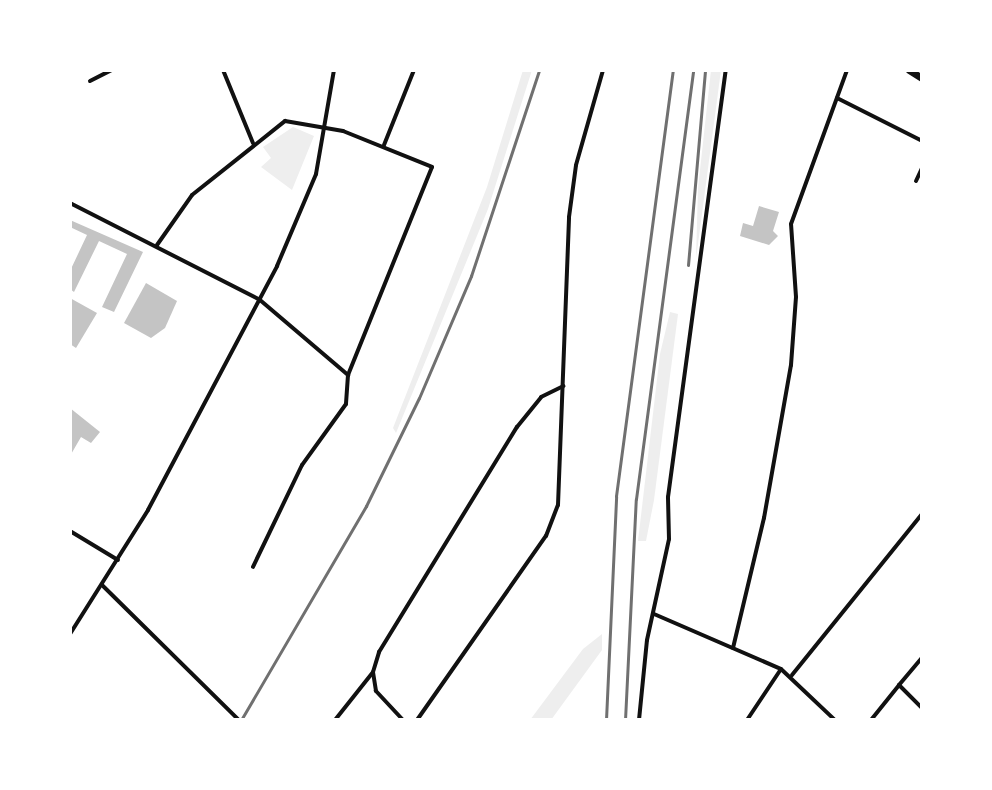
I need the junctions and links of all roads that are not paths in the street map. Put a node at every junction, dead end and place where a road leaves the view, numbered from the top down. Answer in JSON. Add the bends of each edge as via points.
{"nodes":[{"id":1,"x":112,"y":70,"type":"edge"},
{"id":2,"x":223,"y":70,"type":"edge"},
{"id":3,"x":334,"y":70,"type":"edge"},
{"id":4,"x":414,"y":70,"type":"edge"},
{"id":5,"x":603,"y":70,"type":"edge"},
{"id":6,"x":726,"y":70,"type":"edge"},
{"id":7,"x":847,"y":70,"type":"edge"},
{"id":8,"x":909,"y":70,"type":"edge"},
{"id":9,"x":922,"y":78,"type":"edge"},
{"id":10,"x":90,"y":81,"type":"dead end"},
{"id":11,"x":837,"y":98,"type":"junction"},
{"id":12,"x":324,"y":127,"type":"junction"},
{"id":13,"x":922,"y":141,"type":"edge"},
{"id":14,"x":253,"y":143,"type":"junction"},
{"id":15,"x":384,"y":145,"type":"junction"},
{"id":16,"x":922,"y":168,"type":"edge"},
{"id":17,"x":916,"y":181,"type":"dead end"},
{"id":18,"x":70,"y":203,"type":"edge"},
{"id":19,"x":157,"y":245,"type":"junction"},
{"id":20,"x":260,"y":300,"type":"junction"},
{"id":21,"x":348,"y":375,"type":"junction"},
{"id":22,"x":564,"y":386,"type":"junction"},
{"id":23,"x":922,"y":514,"type":"edge"},
{"id":24,"x":70,"y":531,"type":"edge"},
{"id":25,"x":118,"y":560,"type":"junction"},
{"id":26,"x":253,"y":567,"type":"dead end"},
{"id":27,"x":102,"y":585,"type":"junction"},
{"id":28,"x":654,"y":614,"type":"junction"},
{"id":29,"x":70,"y":634,"type":"edge"},
{"id":30,"x":733,"y":648,"type":"junction"},
{"id":31,"x":922,"y":658,"type":"edge"},
{"id":32,"x":781,"y":669,"type":"junction"},
{"id":33,"x":373,"y":672,"type":"junction"},
{"id":34,"x":792,"y":675,"type":"junction"},
{"id":35,"x":899,"y":685,"type":"junction"},
{"id":36,"x":922,"y":708,"type":"edge"},
{"id":37,"x":239,"y":720,"type":"edge"},
{"id":38,"x":335,"y":720,"type":"edge"},
{"id":39,"x":403,"y":720,"type":"edge"},
{"id":40,"x":417,"y":720,"type":"edge"},
{"id":41,"x":639,"y":720,"type":"edge"},
{"id":42,"x":747,"y":720,"type":"edge"},
{"id":43,"x":835,"y":720,"type":"edge"},
{"id":44,"x":871,"y":720,"type":"edge"}],
"edges":[{"from":1,"to":10,"type":"street"},
{"from":2,"to":14,"type":"street"},
{"from":3,"to":12,"type":"street"},
{"from":4,"to":15,"type":"street"},
{"from":5,"to":22,"type":"street","via":[[576,165],[569,217]]},
{"from":6,"to":28,"type":"street","via":[[668,497],[669,539]]},
{"from":7,"to":11,"type":"street"},
{"from":8,"to":9,"type":"main road"},
{"from":11,"to":13,"type":"street"},
{"from":11,"to":30,"type":"street","via":[[791,224],[796,297],[791,365],[764,518]]},
{"from":12,"to":14,"type":"street","via":[[285,121]]},
{"from":12,"to":15,"type":"street"},
{"from":12,"to":20,"type":"street","via":[[316,174]]},
{"from":14,"to":19,"type":"street","via":[[192,195]]},
{"from":15,"to":21,"type":"street","via":[[429,163],[432,172]]},
{"from":16,"to":17,"type":"street"},
{"from":18,"to":19,"type":"street"},
{"from":19,"to":20,"type":"street"},
{"from":20,"to":21,"type":"street"},
{"from":20,"to":25,"type":"street"},
{"from":21,"to":26,"type":"street","via":[[342,412],[302,465]]},
{"from":22,"to":33,"type":"street","via":[[541,397],[517,427],[379,652]]},
{"from":22,"to":40,"type":"street","via":[[560,491],[552,522]]},
{"from":23,"to":34,"type":"street"},
{"from":24,"to":25,"type":"street"},
{"from":25,"to":27,"type":"street"},
{"from":27,"to":29,"type":"street"},
{"from":27,"to":37,"type":"street"},
{"from":28,"to":30,"type":"street"},
{"from":28,"to":41,"type":"street"},
{"from":30,"to":32,"type":"street"},
{"from":31,"to":35,"type":"street"},
{"from":32,"to":34,"type":"street"},
{"from":32,"to":42,"type":"street"},
{"from":33,"to":38,"type":"street"},
{"from":33,"to":39,"type":"street","via":[[381,699]]},
{"from":34,"to":43,"type":"street"},
{"from":35,"to":36,"type":"street"},
{"from":35,"to":44,"type":"street"}]}
